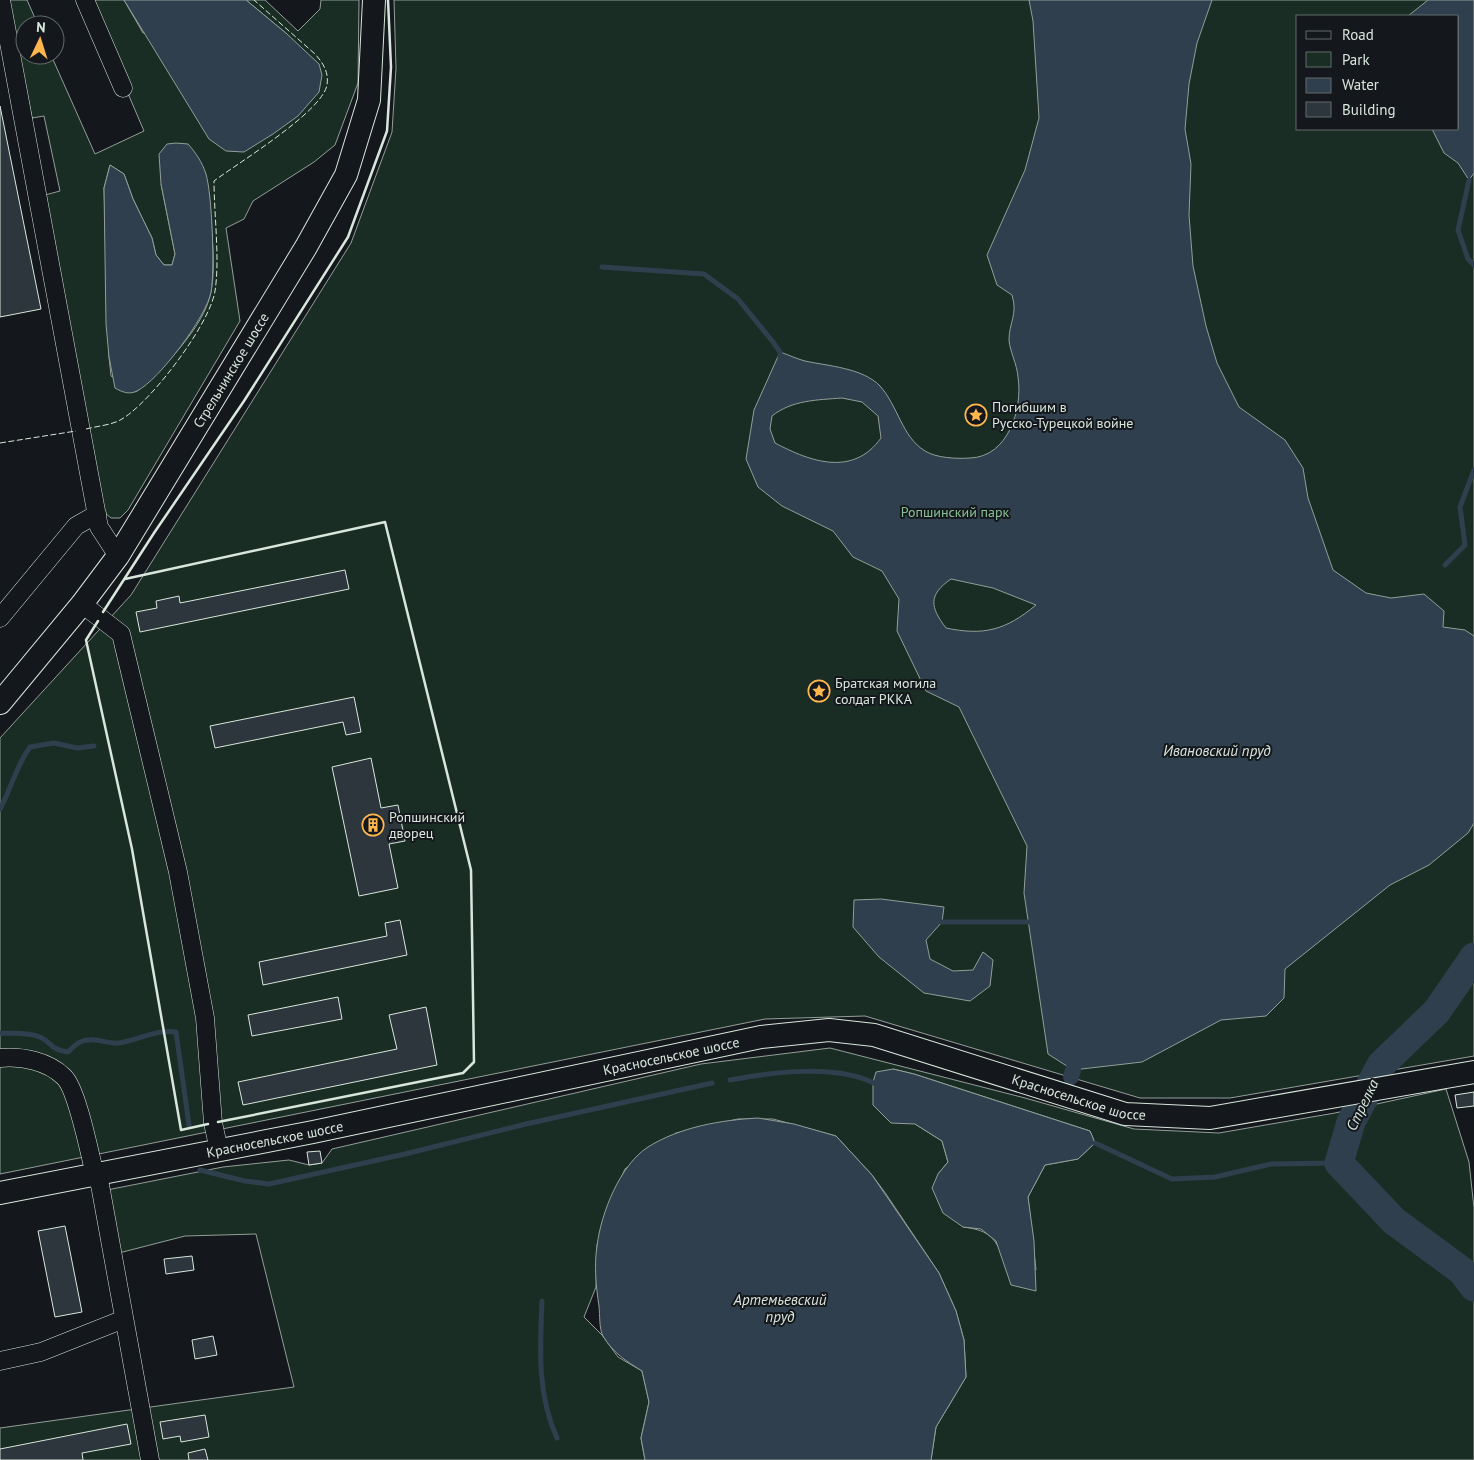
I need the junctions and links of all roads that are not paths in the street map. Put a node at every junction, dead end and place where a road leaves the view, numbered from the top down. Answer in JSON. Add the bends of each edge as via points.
{"nodes":[{"id":1,"x":1,"y":0,"type":"edge"},
{"id":2,"x":85,"y":0,"type":"edge"},
{"id":3,"x":374,"y":0,"type":"edge"},
{"id":4,"x":123,"y":88,"type":"dead end"},
{"id":5,"x":97,"y":514,"type":"junction"},
{"id":6,"x":118,"y":556,"type":"junction"},
{"id":7,"x":82,"y":604,"type":"junction"},
{"id":8,"x":0,"y":618,"type":"edge"},
{"id":9,"x":0,"y":703,"type":"edge"},
{"id":10,"x":0,"y":1058,"type":"edge"},
{"id":11,"x":1474,"y":1072,"type":"edge"},
{"id":12,"x":219,"y":1150,"type":"junction"},
{"id":13,"x":95,"y":1175,"type":"junction"},
{"id":14,"x":0,"y":1193,"type":"edge"},
{"id":15,"x":124,"y":1319,"type":"junction"},
{"id":16,"x":0,"y":1361,"type":"edge"},
{"id":17,"x":150,"y":1460,"type":"edge"}],
"edges":[{"from":1,"to":5,"type":"street"},
{"from":2,"to":4,"type":"street"},
{"from":3,"to":6,"type":"main road","name":"Стрельнинское шоссе","via":[[369,100],[346,175],[306,247]]},
{"from":5,"to":6,"type":"street","via":[[99,527]]},
{"from":5,"to":8,"type":"street","via":[[76,526]]},
{"from":6,"to":7,"type":"main road","name":"Стрельнинское шоссе"},
{"from":7,"to":9,"type":"main road","name":"Стрельнинское шоссе"},
{"from":7,"to":12,"type":"street","via":[[121,634],[178,872],[206,1018],[213,1123]]},
{"from":10,"to":13,"type":"street","via":[[38,1062],[66,1078]]},
{"from":11,"to":12,"type":"main road","name":"Красносельское шоссе","via":[[1210,1118],[1125,1114],[874,1035],[829,1030],[762,1037],[487,1097]]},
{"from":12,"to":13,"type":"main road","name":"Красносельское шоссе"},
{"from":13,"to":14,"type":"main road","name":"Красносельское шоссе"},
{"from":13,"to":15,"type":"street","via":[[100,1186]]},
{"from":15,"to":16,"type":"street","via":[[41,1352]]},
{"from":15,"to":17,"type":"street"}]}
